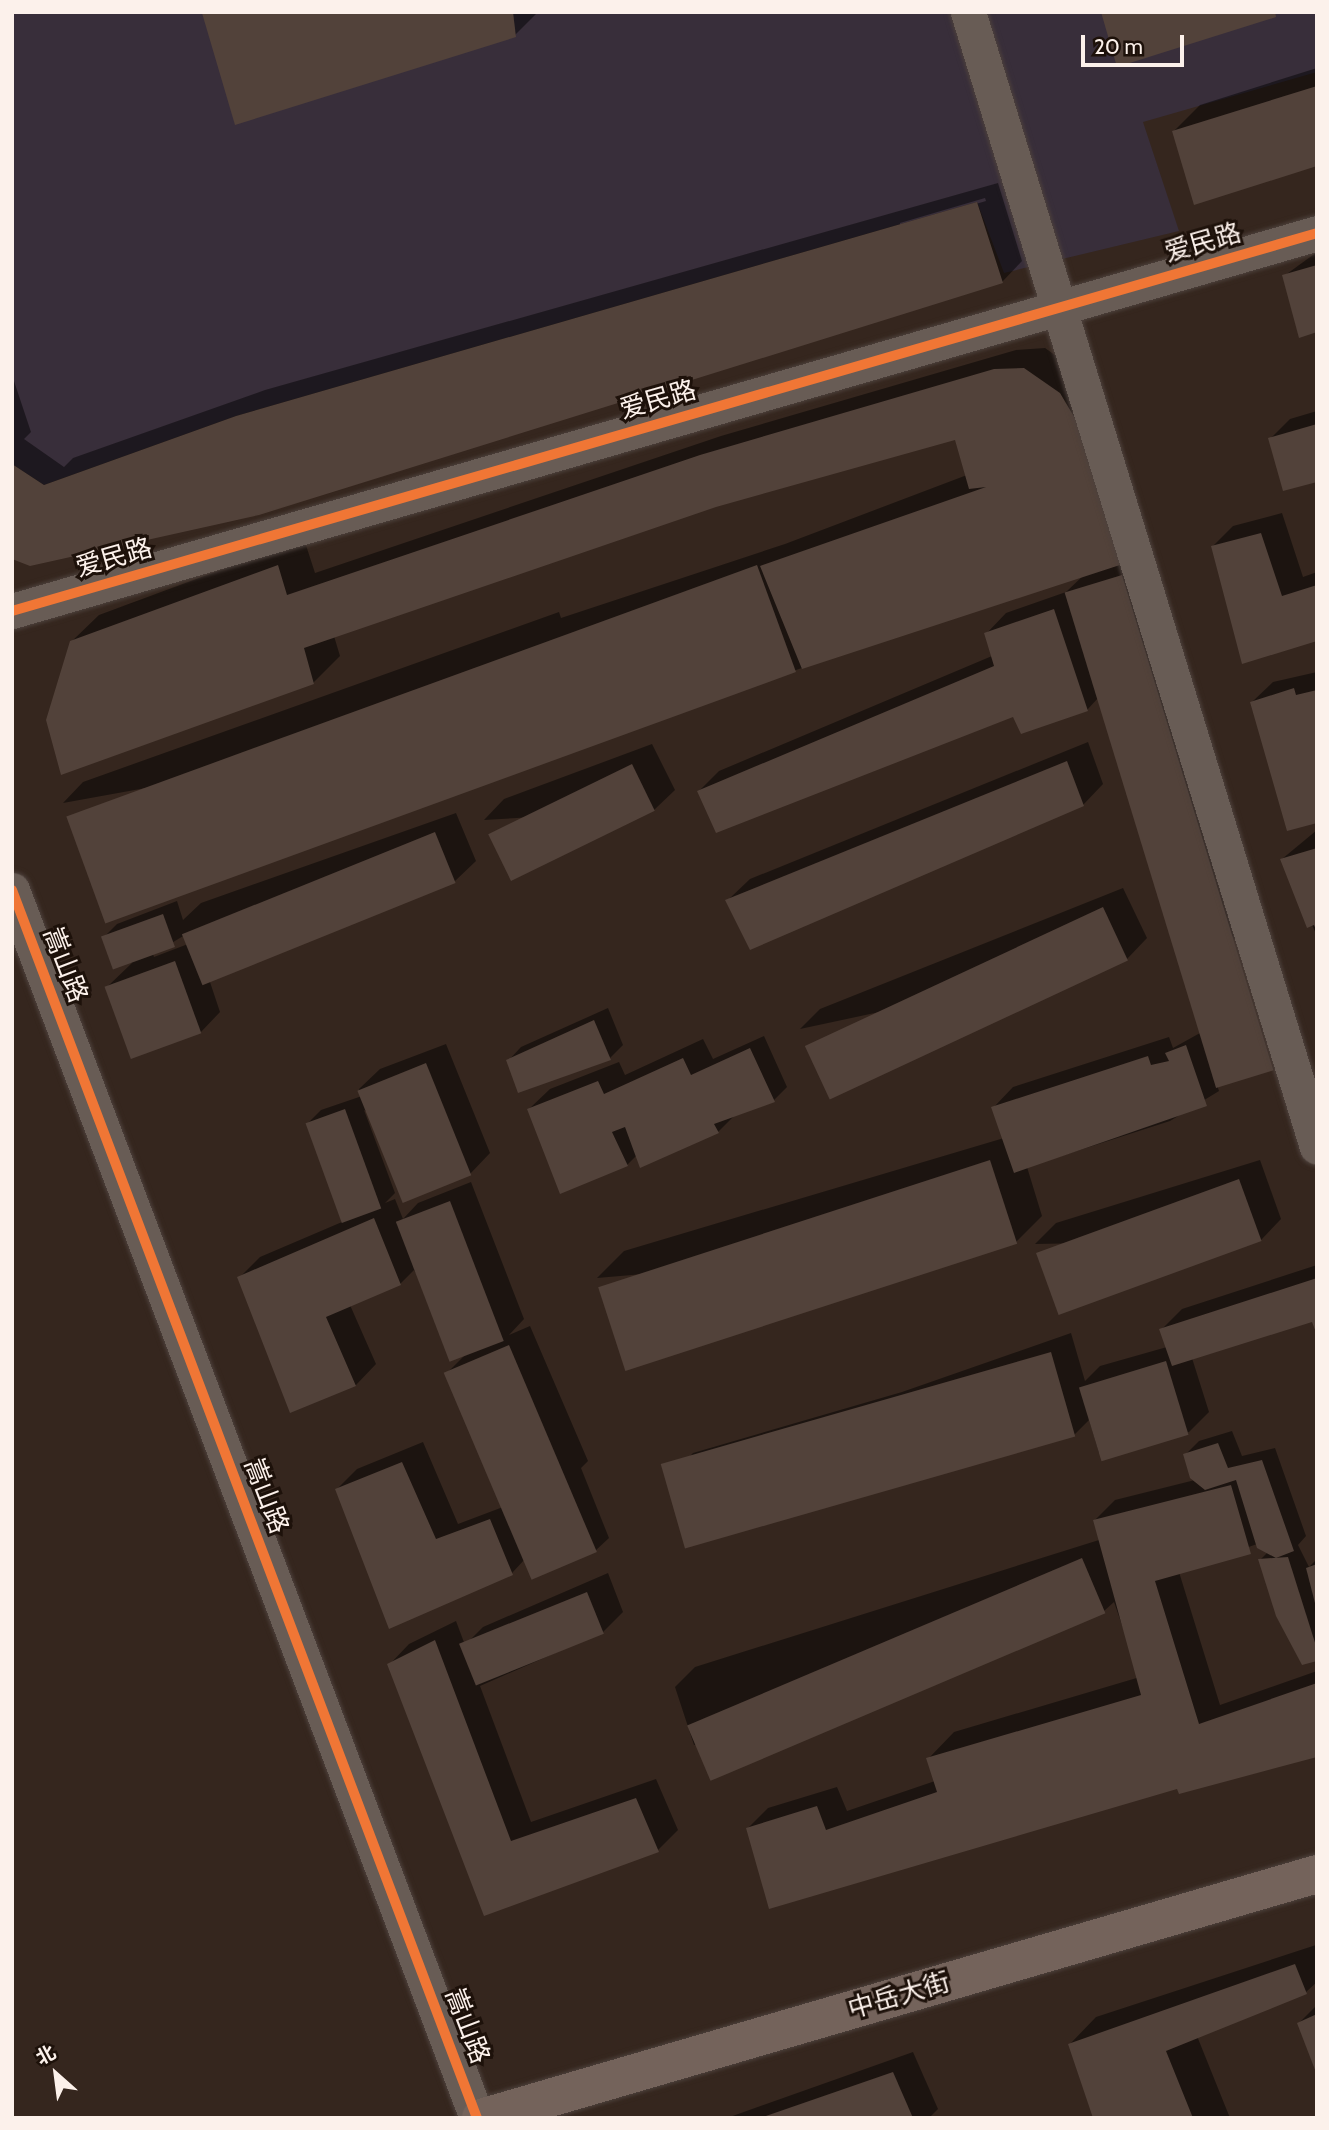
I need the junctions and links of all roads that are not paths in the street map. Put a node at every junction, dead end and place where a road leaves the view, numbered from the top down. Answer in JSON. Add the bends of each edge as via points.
{"nodes":[{"id":1,"x":968,"y":12,"type":"edge"},
{"id":2,"x":1317,"y":233,"type":"edge"},
{"id":3,"x":1058,"y":308,"type":"junction"},
{"id":4,"x":12,"y":611,"type":"edge"},
{"id":5,"x":12,"y":890,"type":"edge"},
{"id":6,"x":1317,"y":1147,"type":"edge"},
{"id":7,"x":1317,"y":1874,"type":"edge"},
{"id":8,"x":479,"y":2118,"type":"edge"}],
"edges":[{"from":1,"to":3,"type":"street"},
{"from":2,"to":3,"type":"street","name":"爱民路"},
{"from":3,"to":4,"type":"street","name":"爱民路"},
{"from":3,"to":6,"type":"street"},
{"from":5,"to":8,"type":"street","name":"嵩山路"},
{"from":7,"to":8,"type":"main road","name":"中岳大街"}]}
